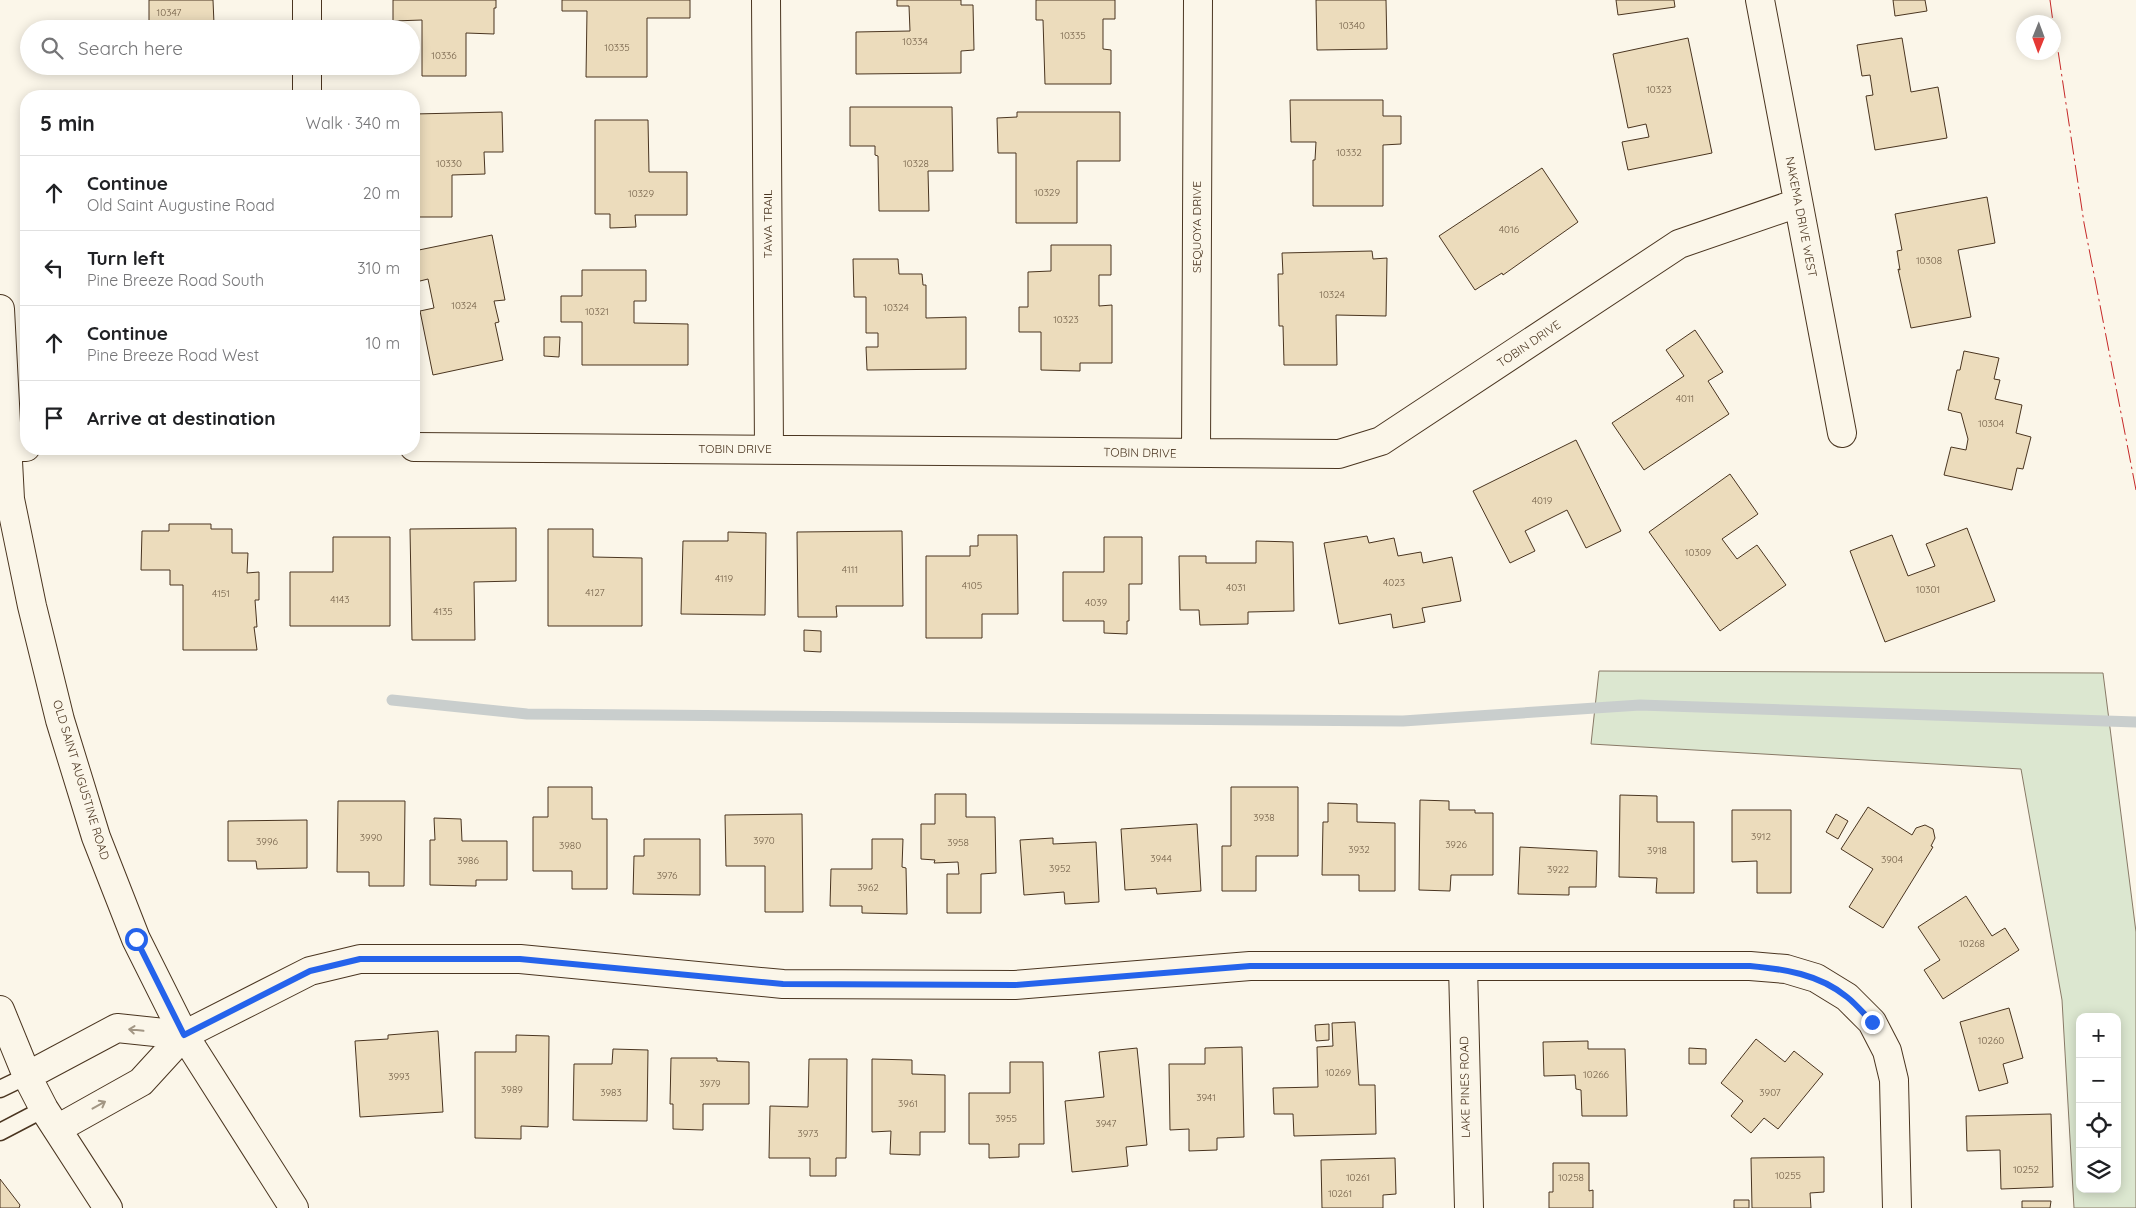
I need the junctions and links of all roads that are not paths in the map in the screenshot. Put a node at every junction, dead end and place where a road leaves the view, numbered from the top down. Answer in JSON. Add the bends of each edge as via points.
{"nodes":[{"id":1,"x":307,"y":0,"type":"edge"},
{"id":2,"x":766,"y":0,"type":"edge"},
{"id":3,"x":1198,"y":0,"type":"edge"},
{"id":4,"x":1760,"y":0,"type":"edge"},
{"id":5,"x":307,"y":20,"type":"edge"},
{"id":6,"x":307,"y":75,"type":"edge"},
{"id":7,"x":307,"y":90,"type":"edge"},
{"id":8,"x":1798,"y":203,"type":"junction"},
{"id":9,"x":0,"y":309,"type":"edge"},
{"id":10,"x":1842,"y":433,"type":"dead end"},
{"id":11,"x":17,"y":447,"type":"edge"},
{"id":12,"x":420,"y":447,"type":"edge"},
{"id":13,"x":769,"y":449,"type":"junction"},
{"id":14,"x":1196,"y":453,"type":"junction"},
{"id":15,"x":1462,"y":966,"type":"junction"},
{"id":16,"x":0,"y":1010,"type":"edge"},
{"id":17,"x":184,"y":1035,"type":"junction"},
{"id":18,"x":27,"y":1076,"type":"junction"},
{"id":19,"x":0,"y":1089,"type":"edge"},
{"id":20,"x":50,"y":1119,"type":"junction"},
{"id":21,"x":0,"y":1132,"type":"edge"},
{"id":22,"x":108,"y":1208,"type":"edge"},
{"id":23,"x":294,"y":1208,"type":"edge"},
{"id":24,"x":1469,"y":1208,"type":"edge"},
{"id":25,"x":1896,"y":1208,"type":"edge"}],
"edges":[{"from":1,"to":5,"type":"street"},
{"from":2,"to":13,"type":"street","name":"TAWA TRAIL"},
{"from":3,"to":14,"type":"street","name":"SEQUOYA DRIVE"},
{"from":4,"to":8,"type":"street","name":"NAKEMA DRIVE WEST"},
{"from":6,"to":7,"type":"street"},
{"from":8,"to":10,"type":"street","name":"NAKEMA DRIVE WEST"},
{"from":8,"to":14,"type":"street","name":"TOBIN DRIVE","via":[[1679,244],[1381,442],[1339,454]]},
{"from":9,"to":11,"type":"street","name":"OLD SAINT AUGUSTINE ROAD"},
{"from":11,"to":17,"type":"street","name":"OLD SAINT AUGUSTINE ROAD","via":[[10,499],[60,720],[96,837],[136,939]]},
{"from":12,"to":13,"type":"street","name":"TOBIN DRIVE"},
{"from":13,"to":14,"type":"street","name":"TOBIN DRIVE"},
{"from":15,"to":17,"type":"street","via":[[1250,966],[1015,985],[783,984],[520,959],[360,959],[310,971]]},
{"from":15,"to":24,"type":"street","name":"LAKE PINES ROAD"},
{"from":15,"to":25,"type":"street","via":[[1750,966],[1786,970],[1816,978],[1847,997],[1872,1022],[1887,1051],[1894,1080]]},
{"from":16,"to":18,"type":"street"},
{"from":17,"to":18,"type":"street","one_way":true,"via":[[117,1028]]},
{"from":20,"to":17,"type":"street","one_way":true,"via":[[141,1082]]},
{"from":17,"to":23,"type":"street","name":"OLD SAINT AUGUSTINE ROAD"},
{"from":18,"to":19,"type":"lane"},
{"from":18,"to":20,"type":"street"},
{"from":20,"to":21,"type":"lane"},
{"from":20,"to":22,"type":"street"}]}
